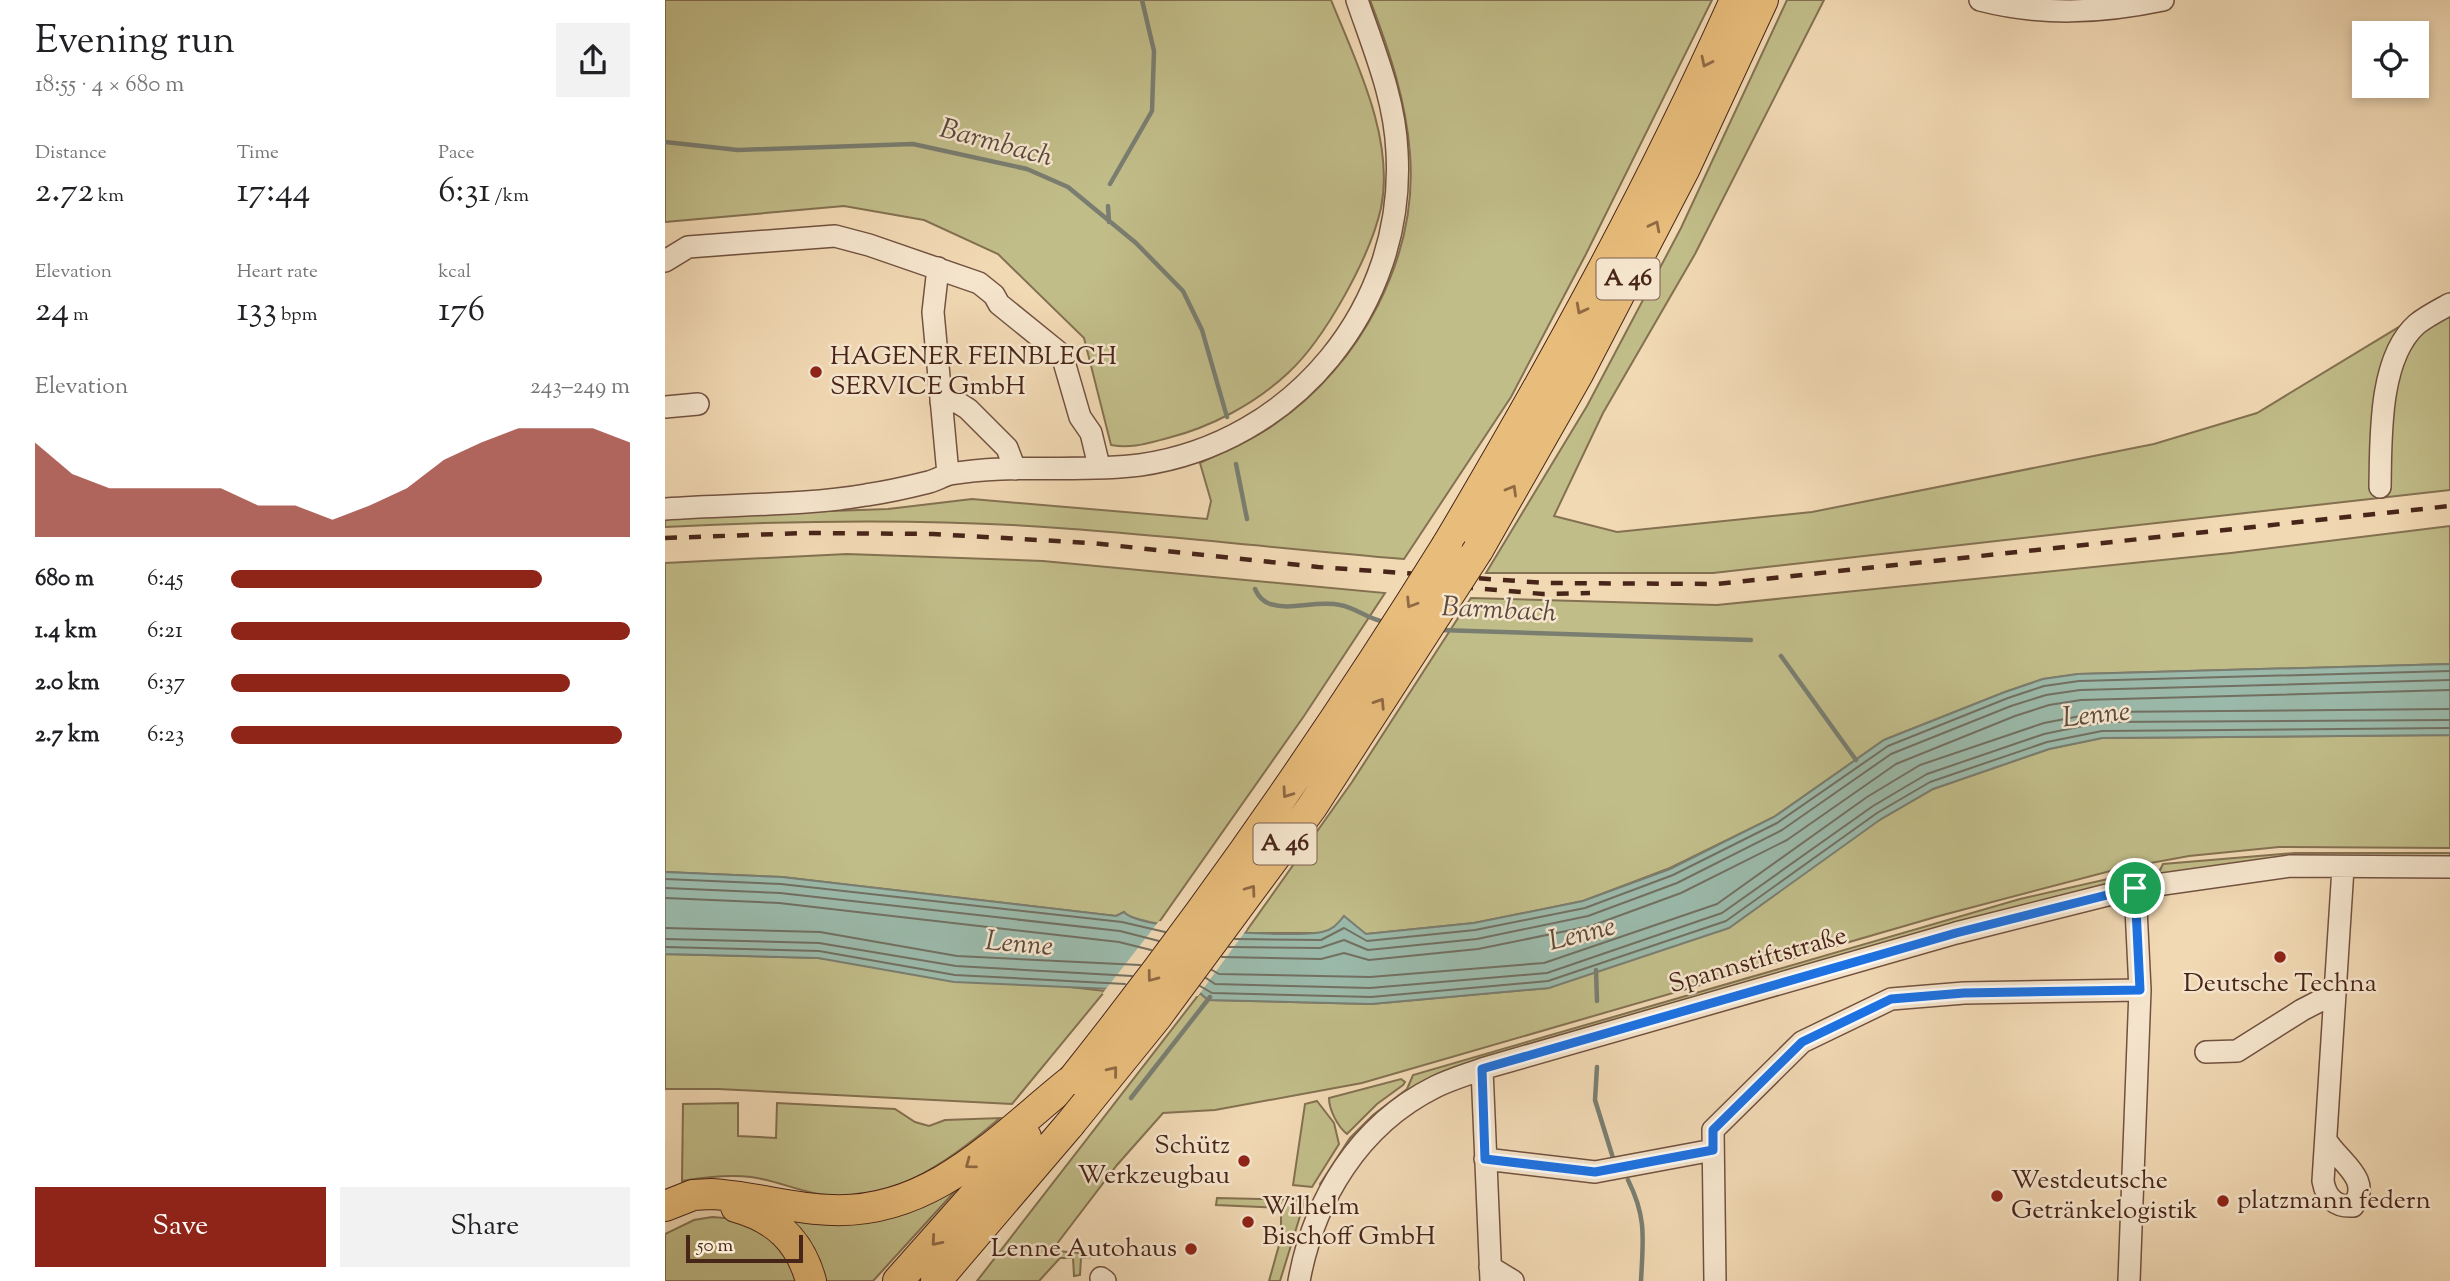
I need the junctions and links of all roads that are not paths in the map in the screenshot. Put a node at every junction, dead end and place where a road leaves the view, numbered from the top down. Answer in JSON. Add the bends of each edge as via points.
{"nodes":[{"id":1,"x":1357,"y":0,"type":"edge"},
{"id":2,"x":1735,"y":0,"type":"edge"},
{"id":3,"x":1763,"y":0,"type":"edge"},
{"id":4,"x":1980,"y":0,"type":"edge"},
{"id":5,"x":2163,"y":0,"type":"edge"},
{"id":6,"x":665,"y":261,"type":"edge"},
{"id":7,"x":938,"y":268,"type":"junction"},
{"id":8,"x":2450,"y":304,"type":"edge"},
{"id":9,"x":941,"y":402,"type":"junction"},
{"id":10,"x":698,"y":404,"type":"dead end"},
{"id":11,"x":665,"y":407,"type":"edge"},
{"id":12,"x":1099,"y":466,"type":"junction"},
{"id":13,"x":1014,"y":469,"type":"junction"},
{"id":14,"x":948,"y":474,"type":"junction"},
{"id":15,"x":2380,"y":487,"type":"dead end"},
{"id":16,"x":665,"y":509,"type":"edge"},
{"id":17,"x":2450,"y":867,"type":"edge"},
{"id":18,"x":2343,"y":868,"type":"junction"},
{"id":19,"x":2135,"y":888,"type":"junction"},
{"id":20,"x":2140,"y":990,"type":"junction"},
{"id":21,"x":2335,"y":993,"type":"junction"},
{"id":22,"x":2206,"y":1052,"type":"dead end"},
{"id":23,"x":1482,"y":1069,"type":"junction"},
{"id":24,"x":1030,"y":1120,"type":"junction"},
{"id":25,"x":2326,"y":1140,"type":"dead end"},
{"id":26,"x":1713,"y":1150,"type":"junction"},
{"id":27,"x":1485,"y":1159,"type":"junction"},
{"id":28,"x":665,"y":1206,"type":"edge"},
{"id":29,"x":665,"y":1219,"type":"edge"},
{"id":30,"x":1490,"y":1274,"type":"edge"},
{"id":31,"x":811,"y":1281,"type":"edge"},
{"id":32,"x":898,"y":1281,"type":"edge"},
{"id":33,"x":936,"y":1281,"type":"edge"},
{"id":34,"x":1299,"y":1281,"type":"edge"},
{"id":35,"x":1513,"y":1281,"type":"edge"},
{"id":36,"x":1715,"y":1281,"type":"edge"},
{"id":37,"x":2129,"y":1281,"type":"edge"}],
"edges":[{"from":1,"to":12,"type":"street","via":[[1391,104],[1398,182],[1389,246],[1360,316],[1338,351],[1307,384],[1254,425],[1166,459]]},
{"from":2,"to":24,"type":"highway","number":"A 46","one_way":true,"bridge":true,"via":[[1652,173],[1552,364],[1447,545],[1310,760],[1197,918],[1073,1079]]},
{"from":33,"to":3,"type":"highway","number":"A 46","one_way":true,"bridge":true,"via":[[1156,1018],[1312,807],[1478,550],[1584,362],[1685,168]]},
{"from":4,"to":5,"type":"street","via":[[2072,12]]},
{"from":6,"to":7,"type":"street","via":[[688,247],[835,236]]},
{"from":7,"to":9,"type":"street","via":[[933,312]]},
{"from":7,"to":12,"type":"street","via":[[987,288],[999,304],[1062,355]]},
{"from":8,"to":15,"type":"street","via":[[2416,325],[2397,354],[2381,422]]},
{"from":9,"to":13,"type":"street","via":[[957,402],[968,409],[1007,448]]},
{"from":9,"to":14,"type":"street"},
{"from":10,"to":11,"type":"street"},
{"from":12,"to":13,"type":"street"},
{"from":13,"to":14,"type":"street"},
{"from":14,"to":16,"type":"street","via":[[866,495]]},
{"from":17,"to":18,"type":"street","name":"Spannstiftstraße"},
{"from":18,"to":19,"type":"street","name":"Spannstiftstraße","via":[[2290,866]]},
{"from":18,"to":21,"type":"street"},
{"from":19,"to":20,"type":"street"},
{"from":19,"to":23,"type":"street","name":"Spannstiftstraße","via":[[1956,933]]},
{"from":20,"to":26,"type":"street","via":[[1891,999],[1802,1042],[1713,1130]]},
{"from":20,"to":37,"type":"street"},
{"from":21,"to":22,"type":"street","via":[[2237,1051]]},
{"from":21,"to":25,"type":"street"},
{"from":23,"to":27,"type":"street"},
{"from":23,"to":34,"type":"street","name":"Spannstiftstraße","via":[[1436,1086],[1367,1137],[1324,1199]]},
{"from":24,"to":28,"type":"highway","one_way":true,"via":[[928,1191],[875,1208],[831,1210],[711,1194],[693,1195]]},
{"from":24,"to":32,"type":"highway","number":"A 46","one_way":true},
{"from":26,"to":27,"type":"street","via":[[1595,1172]]},
{"from":26,"to":36,"type":"street"},
{"from":27,"to":30,"type":"street"},
{"from":29,"to":31,"type":"highway","via":[[699,1205],[755,1212],[794,1242]]},
{"from":30,"to":35,"type":"street"}]}
